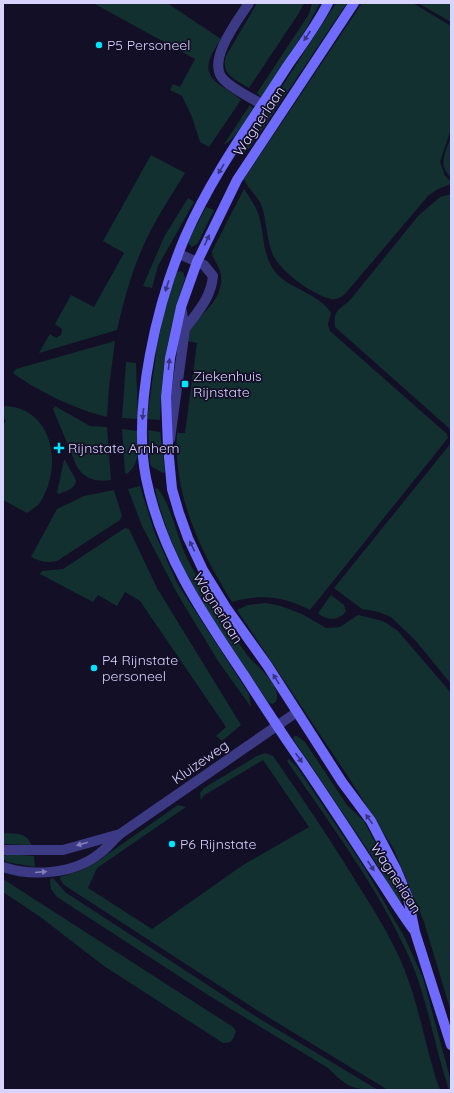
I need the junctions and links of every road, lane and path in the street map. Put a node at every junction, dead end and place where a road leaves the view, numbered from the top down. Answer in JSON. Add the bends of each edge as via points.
{"nodes":[{"id":1,"x":249,"y":3,"type":"edge"},
{"id":2,"x":328,"y":3,"type":"edge"},
{"id":3,"x":354,"y":3,"type":"edge"},
{"id":4,"x":262,"y":105,"type":"junction"},
{"id":5,"x":179,"y":254,"type":"junction"},
{"id":6,"x":197,"y":262,"type":"junction"},
{"id":7,"x":181,"y":307,"type":"junction"},
{"id":8,"x":185,"y":329,"type":"junction"},
{"id":9,"x":168,"y":447,"type":"junction"},
{"id":10,"x":297,"y":712,"type":"junction"},
{"id":11,"x":276,"y":726,"type":"junction"},
{"id":12,"x":120,"y":834,"type":"junction"},
{"id":13,"x":3,"y":850,"type":"edge"},
{"id":14,"x":3,"y":867,"type":"edge"},
{"id":15,"x":416,"y":932,"type":"junction"},
{"id":16,"x":451,"y":1045,"type":"edge"}],
"edges":[{"from":1,"to":4,"type":"street","name":"Wagnerlaan","via":[[220,52],[217,66],[223,80]]},
{"from":2,"to":4,"type":"street","name":"Wagnerlaan","one_way":true},
{"from":6,"to":3,"type":"street","name":"Wagnerlaan","one_way":true,"via":[[237,180]]},
{"from":4,"to":5,"type":"street","name":"Wagnerlaan","one_way":true,"via":[[206,194]]},
{"from":5,"to":6,"type":"street","name":"Wagnerlaan"},
{"from":5,"to":11,"type":"street","name":"Wagnerlaan","one_way":true,"via":[[163,298],[147,374],[142,425],[146,477],[164,538],[177,568],[209,623]]},
{"from":6,"to":7,"type":"street","name":"Wagnerlaan"},
{"from":6,"to":8,"type":"street","name":"Wagnerlaan","via":[[209,270],[212,286],[208,299]]},
{"from":7,"to":8,"type":"street","name":"Wagnerlaan"},
{"from":9,"to":7,"type":"street","name":"Wagnerlaan","one_way":true,"via":[[166,397],[170,358]]},
{"from":8,"to":9,"type":"street","name":"Wagnerlaan"},
{"from":10,"to":9,"type":"street","name":"Wagnerlaan","one_way":true,"via":[[203,570],[179,513],[172,488]]},
{"from":10,"to":11,"type":"street","name":"Kluizeweg"},
{"from":15,"to":10,"type":"street","name":"Wagnerlaan","one_way":true,"via":[[408,898],[384,844]]},
{"from":11,"to":12,"type":"street","name":"Kluizeweg"},
{"from":11,"to":15,"type":"street","name":"Wagnerlaan","one_way":true,"via":[[352,836],[395,906]]},
{"from":12,"to":13,"type":"street","name":"Kluizeweg","one_way":true,"via":[[63,850]]},
{"from":14,"to":12,"type":"street","name":"Kluizeweg","one_way":true,"via":[[32,873],[57,871],[75,866],[99,854]]},
{"from":15,"to":16,"type":"street","name":"Wagnerlaan"}]}
